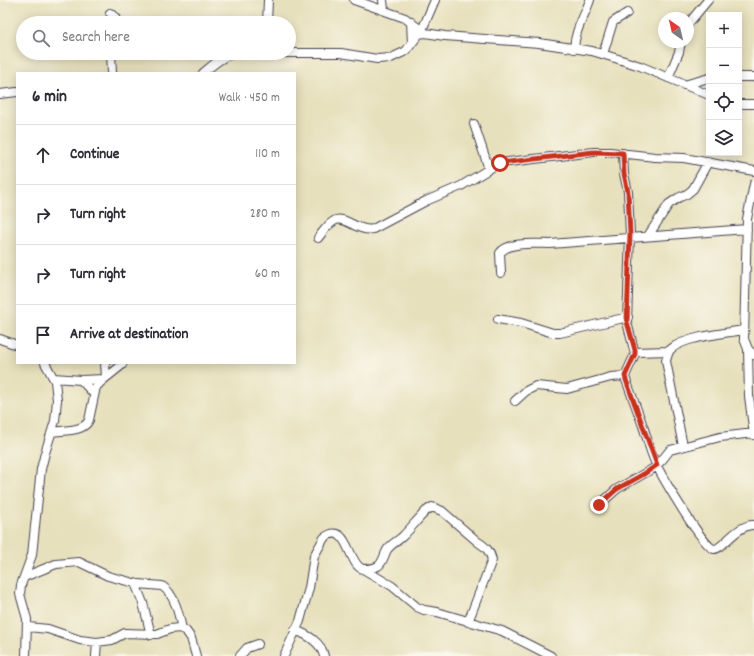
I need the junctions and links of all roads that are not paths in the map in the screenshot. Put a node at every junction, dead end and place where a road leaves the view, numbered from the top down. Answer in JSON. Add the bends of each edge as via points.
{"nodes":[{"id":1,"x":268,"y":0,"type":"edge"},
{"id":2,"x":354,"y":0,"type":"edge"},
{"id":3,"x":383,"y":0,"type":"edge"},
{"id":4,"x":435,"y":0,"type":"edge"},
{"id":5,"x":590,"y":0,"type":"edge"},
{"id":6,"x":708,"y":0,"type":"edge"},
{"id":7,"x":384,"y":10,"type":"junction"},
{"id":8,"x":110,"y":13,"type":"dead end"},
{"id":9,"x":627,"y":13,"type":"dead end"},
{"id":10,"x":114,"y":16,"type":"edge"},
{"id":11,"x":267,"y":16,"type":"edge"},
{"id":12,"x":694,"y":17,"type":"edge"},
{"id":13,"x":411,"y":22,"type":"junction"},
{"id":14,"x":423,"y":31,"type":"junction"},
{"id":15,"x":412,"y":43,"type":"junction"},
{"id":16,"x":574,"y":48,"type":"junction"},
{"id":17,"x":680,"y":48,"type":"edge"},
{"id":18,"x":296,"y":53,"type":"edge"},
{"id":19,"x":603,"y":54,"type":"junction"},
{"id":20,"x":111,"y":60,"type":"edge"},
{"id":21,"x":220,"y":60,"type":"edge"},
{"id":22,"x":112,"y":72,"type":"edge"},
{"id":23,"x":204,"y":72,"type":"edge"},
{"id":24,"x":742,"y":77,"type":"edge"},
{"id":25,"x":754,"y":77,"type":"edge"},
{"id":26,"x":668,"y":78,"type":"junction"},
{"id":27,"x":706,"y":79,"type":"edge"},
{"id":28,"x":684,"y":85,"type":"junction"},
{"id":29,"x":16,"y":92,"type":"edge"},
{"id":30,"x":0,"y":94,"type":"edge"},
{"id":31,"x":706,"y":94,"type":"edge"},
{"id":32,"x":751,"y":104,"type":"edge"},
{"id":33,"x":754,"y":111,"type":"edge"},
{"id":34,"x":474,"y":124,"type":"dead end"},
{"id":35,"x":623,"y":153,"type":"junction"},
{"id":36,"x":708,"y":162,"type":"junction"},
{"id":37,"x":489,"y":169,"type":"junction"},
{"id":38,"x":754,"y":171,"type":"edge"},
{"id":39,"x":754,"y":184,"type":"edge"},
{"id":40,"x":752,"y":201,"type":"edge"},
{"id":41,"x":747,"y":229,"type":"junction"},
{"id":42,"x":648,"y":236,"type":"junction"},
{"id":43,"x":318,"y":238,"type":"dead end"},
{"id":44,"x":630,"y":238,"type":"junction"},
{"id":45,"x":501,"y":273,"type":"dead end"},
{"id":46,"x":628,"y":317,"type":"junction"},
{"id":47,"x":498,"y":319,"type":"dead end"},
{"id":48,"x":744,"y":330,"type":"junction"},
{"id":49,"x":0,"y":339,"type":"edge"},
{"id":50,"x":16,"y":345,"type":"edge"},
{"id":51,"x":669,"y":351,"type":"junction"},
{"id":52,"x":635,"y":352,"type":"junction"},
{"id":53,"x":751,"y":352,"type":"edge"},
{"id":54,"x":751,"y":363,"type":"edge"},
{"id":55,"x":45,"y":364,"type":"edge"},
{"id":56,"x":106,"y":364,"type":"edge"},
{"id":57,"x":122,"y":365,"type":"dead end"},
{"id":58,"x":625,"y":376,"type":"junction"},
{"id":59,"x":54,"y":378,"type":"junction"},
{"id":60,"x":105,"y":378,"type":"junction"},
{"id":61,"x":81,"y":380,"type":"junction"},
{"id":62,"x":94,"y":394,"type":"junction"},
{"id":63,"x":515,"y":401,"type":"dead end"},
{"id":64,"x":52,"y":432,"type":"junction"},
{"id":65,"x":754,"y":434,"type":"edge"},
{"id":66,"x":683,"y":446,"type":"junction"},
{"id":67,"x":657,"y":465,"type":"junction"},
{"id":68,"x":599,"y":505,"type":"dead end"},
{"id":69,"x":754,"y":525,"type":"edge"},
{"id":70,"x":363,"y":569,"type":"junction"},
{"id":71,"x":24,"y":577,"type":"junction"},
{"id":72,"x":135,"y":583,"type":"junction"},
{"id":73,"x":468,"y":622,"type":"junction"},
{"id":74,"x":28,"y":626,"type":"junction"},
{"id":75,"x":182,"y":629,"type":"junction"},
{"id":76,"x":295,"y":630,"type":"junction"},
{"id":77,"x":151,"y":635,"type":"junction"},
{"id":78,"x":97,"y":642,"type":"junction"},
{"id":79,"x":258,"y":644,"type":"dead end"},
{"id":80,"x":26,"y":656,"type":"edge"},
{"id":81,"x":96,"y":656,"type":"edge"},
{"id":82,"x":196,"y":656,"type":"edge"},
{"id":83,"x":240,"y":656,"type":"edge"},
{"id":84,"x":284,"y":656,"type":"edge"},
{"id":85,"x":324,"y":656,"type":"edge"},
{"id":86,"x":551,"y":656,"type":"edge"}],
"edges":[{"from":1,"to":11,"type":"street"},
{"from":2,"to":7,"type":"street"},
{"from":3,"to":7,"type":"street"},
{"from":4,"to":14,"type":"street"},
{"from":5,"to":16,"type":"street","via":[[575,37]]},
{"from":6,"to":12,"type":"street"},
{"from":7,"to":13,"type":"street"},
{"from":8,"to":10,"type":"street"},
{"from":9,"to":19,"type":"street","via":[[613,22]]},
{"from":13,"to":14,"type":"street"},
{"from":13,"to":15,"type":"street"},
{"from":14,"to":15,"type":"street"},
{"from":14,"to":16,"type":"street","via":[[445,36]]},
{"from":15,"to":18,"type":"street","via":[[406,51],[391,58],[377,59],[341,53]]},
{"from":16,"to":19,"type":"street"},
{"from":17,"to":26,"type":"street"},
{"from":19,"to":26,"type":"street"},
{"from":20,"to":22,"type":"street"},
{"from":21,"to":23,"type":"street"},
{"from":24,"to":25,"type":"street"},
{"from":26,"to":28,"type":"street"},
{"from":27,"to":28,"type":"street"},
{"from":28,"to":31,"type":"street"},
{"from":29,"to":30,"type":"street"},
{"from":32,"to":33,"type":"street"},
{"from":34,"to":37,"type":"street"},
{"from":35,"to":36,"type":"street"},
{"from":35,"to":37,"type":"street","via":[[594,152],[566,155],[500,163]]},
{"from":35,"to":44,"type":"street"},
{"from":36,"to":38,"type":"street"},
{"from":36,"to":42,"type":"street","via":[[693,189],[669,204]]},
{"from":37,"to":43,"type":"street","via":[[461,186],[373,229],[365,230],[337,219]]},
{"from":39,"to":40,"type":"street"},
{"from":40,"to":41,"type":"street"},
{"from":41,"to":42,"type":"street"},
{"from":41,"to":48,"type":"street"},
{"from":42,"to":44,"type":"street"},
{"from":44,"to":45,"type":"street","via":[[507,247],[500,253]]},
{"from":44,"to":46,"type":"street"},
{"from":46,"to":47,"type":"street","via":[[560,333]]},
{"from":46,"to":52,"type":"street"},
{"from":48,"to":51,"type":"street","via":[[689,340]]},
{"from":48,"to":53,"type":"street","via":[[744,339]]},
{"from":49,"to":50,"type":"street"},
{"from":51,"to":52,"type":"street"},
{"from":51,"to":66,"type":"street","via":[[666,361]]},
{"from":52,"to":58,"type":"street"},
{"from":53,"to":54,"type":"street"},
{"from":54,"to":65,"type":"street","via":[[749,396]]},
{"from":55,"to":59,"type":"street"},
{"from":56,"to":60,"type":"street"},
{"from":57,"to":60,"type":"street"},
{"from":58,"to":63,"type":"street","via":[[611,377],[567,389],[536,386]]},
{"from":58,"to":67,"type":"street"},
{"from":59,"to":61,"type":"street"},
{"from":59,"to":64,"type":"street","via":[[57,400]]},
{"from":60,"to":61,"type":"street"},
{"from":60,"to":62,"type":"street","via":[[96,387]]},
{"from":61,"to":62,"type":"street"},
{"from":62,"to":64,"type":"street","via":[[87,424]]},
{"from":64,"to":71,"type":"street","via":[[41,468],[32,555]]},
{"from":65,"to":66,"type":"street","via":[[720,437]]},
{"from":66,"to":67,"type":"street","via":[[670,450]]},
{"from":67,"to":68,"type":"street","via":[[617,489]]},
{"from":67,"to":69,"type":"street","via":[[708,546],[719,548],[733,533],[748,524]]},
{"from":70,"to":73,"type":"street","via":[[392,586],[417,607]]},
{"from":70,"to":73,"type":"street","via":[[378,566],[387,550],[426,511],[432,507],[438,508],[491,553],[492,560]]},
{"from":70,"to":76,"type":"street","via":[[356,562],[342,537],[336,534],[326,536],[314,556],[305,603]]},
{"from":71,"to":72,"type":"street","via":[[56,564],[79,562],[108,576]]},
{"from":71,"to":74,"type":"street","via":[[20,594]]},
{"from":72,"to":75,"type":"street","via":[[165,588],[174,604]]},
{"from":72,"to":77,"type":"street","via":[[143,602]]},
{"from":73,"to":86,"type":"street","via":[[502,631]]},
{"from":74,"to":78,"type":"street"},
{"from":74,"to":80,"type":"street"},
{"from":75,"to":77,"type":"street","via":[[175,628]]},
{"from":75,"to":82,"type":"street","via":[[191,638]]},
{"from":76,"to":84,"type":"street"},
{"from":76,"to":85,"type":"street","via":[[306,634],[321,647]]},
{"from":77,"to":78,"type":"street","via":[[125,633],[112,640]]},
{"from":78,"to":81,"type":"street"},
{"from":79,"to":83,"type":"street","via":[[247,648]]}]}
